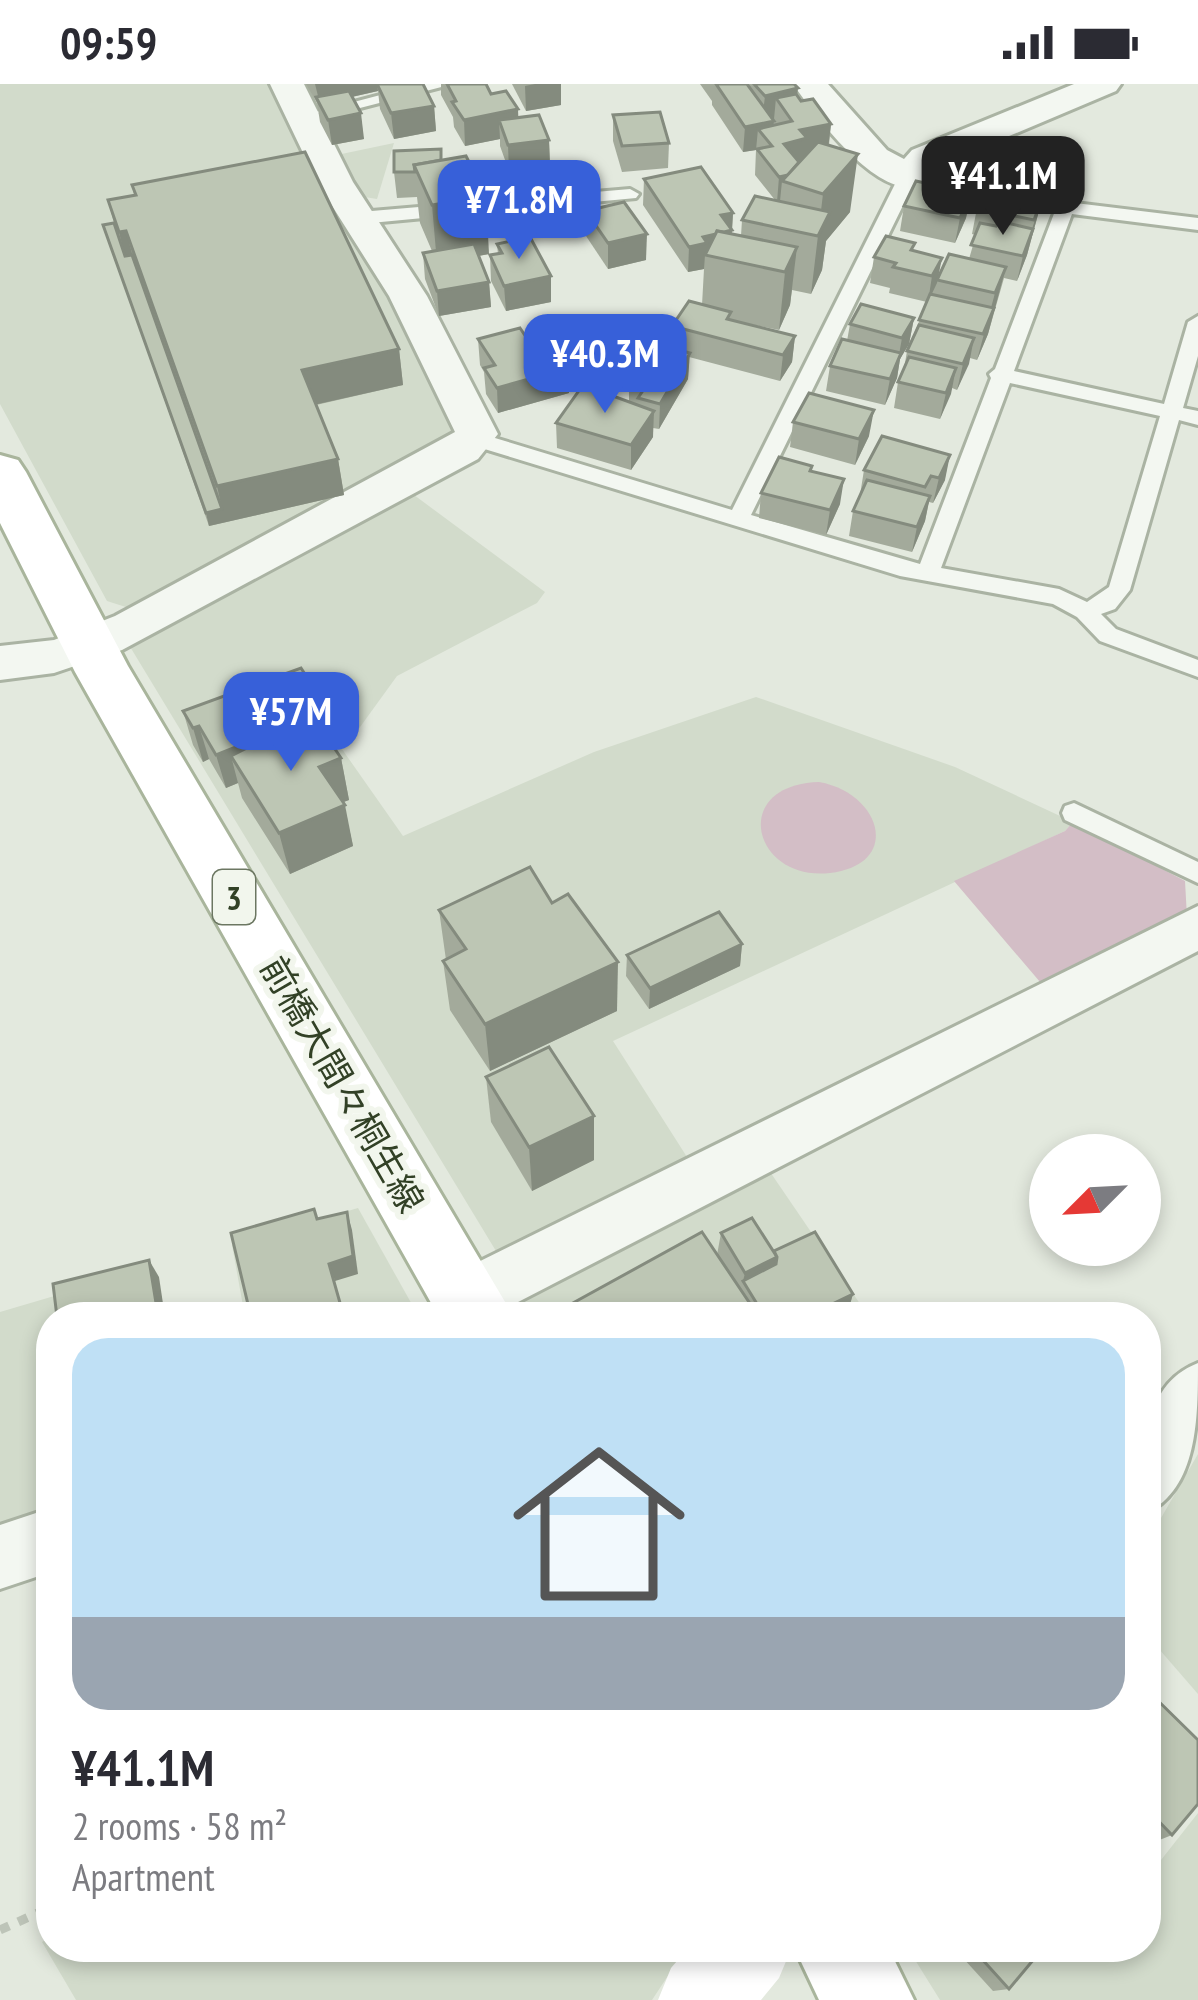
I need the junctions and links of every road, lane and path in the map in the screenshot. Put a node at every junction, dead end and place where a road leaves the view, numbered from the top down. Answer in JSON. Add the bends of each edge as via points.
{"nodes":[{"id":1,"x":444,"y":84,"type":"edge"},
{"id":2,"x":810,"y":84,"type":"edge"},
{"id":3,"x":1104,"y":84,"type":"edge"},
{"id":4,"x":295,"y":100,"type":"edge"},
{"id":5,"x":908,"y":176,"type":"junction"},
{"id":6,"x":630,"y":194,"type":"dead end"},
{"id":7,"x":1066,"y":206,"type":"junction"},
{"id":8,"x":360,"y":218,"type":"junction"},
{"id":9,"x":1198,"y":224,"type":"edge"},
{"id":10,"x":1198,"y":322,"type":"edge"},
{"id":11,"x":999,"y":374,"type":"junction"},
{"id":12,"x":1171,"y":411,"type":"junction"},
{"id":13,"x":1198,"y":418,"type":"edge"},
{"id":14,"x":475,"y":439,"type":"junction"},
{"id":15,"x":0,"y":472,"type":"edge"},
{"id":16,"x":737,"y":521,"type":"junction"},
{"id":17,"x":928,"y":573,"type":"junction"},
{"id":18,"x":1085,"y":611,"type":"junction"},
{"id":19,"x":88,"y":645,"type":"junction"},
{"id":20,"x":0,"y":663,"type":"edge"},
{"id":21,"x":1198,"y":669,"type":"edge"},
{"id":22,"x":1074,"y":813,"type":"dead end"},
{"id":23,"x":1198,"y":873,"type":"edge"},
{"id":24,"x":1198,"y":927,"type":"edge"},
{"id":25,"x":470,"y":1302,"type":"edge"},
{"id":26,"x":483,"y":1302,"type":"edge"},
{"id":27,"x":1198,"y":1392,"type":"edge"},
{"id":28,"x":1161,"y":1456,"type":"edge"},
{"id":29,"x":36,"y":1545,"type":"edge"},
{"id":30,"x":0,"y":1557,"type":"edge"},
{"id":31,"x":36,"y":1914,"type":"edge"},
{"id":32,"x":0,"y":1930,"type":"edge"},
{"id":33,"x":735,"y":1962,"type":"edge"},
{"id":34,"x":846,"y":1962,"type":"edge"},
{"id":35,"x":703,"y":2000,"type":"edge"},
{"id":36,"x":868,"y":2000,"type":"edge"}],
"edges":[{"from":1,"to":4,"type":"lane"},
{"from":2,"to":5,"type":"street","via":[[874,158]]},
{"from":3,"to":5,"type":"street","via":[[925,158]]},
{"from":4,"to":8,"type":"street"},
{"from":5,"to":7,"type":"lane"},
{"from":5,"to":16,"type":"lane"},
{"from":6,"to":8,"type":"lane"},
{"from":7,"to":9,"type":"lane"},
{"from":7,"to":11,"type":"lane"},
{"from":8,"to":14,"type":"street"},
{"from":10,"to":12,"type":"lane"},
{"from":11,"to":12,"type":"lane"},
{"from":11,"to":17,"type":"lane"},
{"from":12,"to":13,"type":"lane"},
{"from":12,"to":18,"type":"lane","via":[[1120,590]]},
{"from":14,"to":16,"type":"lane"},
{"from":14,"to":19,"type":"street","via":[[325,527]]},
{"from":15,"to":19,"type":"main road","name":"前橋大間々桐生線","number":"3"},
{"from":16,"to":17,"type":"lane"},
{"from":17,"to":18,"type":"lane","via":[[1042,592]]},
{"from":18,"to":21,"type":"lane","via":[[1108,635]]},
{"from":19,"to":20,"type":"street","via":[[39,662]]},
{"from":19,"to":25,"type":"main road","name":"前橋大間々桐生線","number":"3"},
{"from":22,"to":23,"type":"lane"},
{"from":24,"to":26,"type":"street"},
{"from":27,"to":28,"type":"street"},
{"from":29,"to":30,"type":"street"},
{"from":31,"to":32,"type":"path"},
{"from":33,"to":35,"type":"main road"},
{"from":34,"to":36,"type":"main road"}]}
